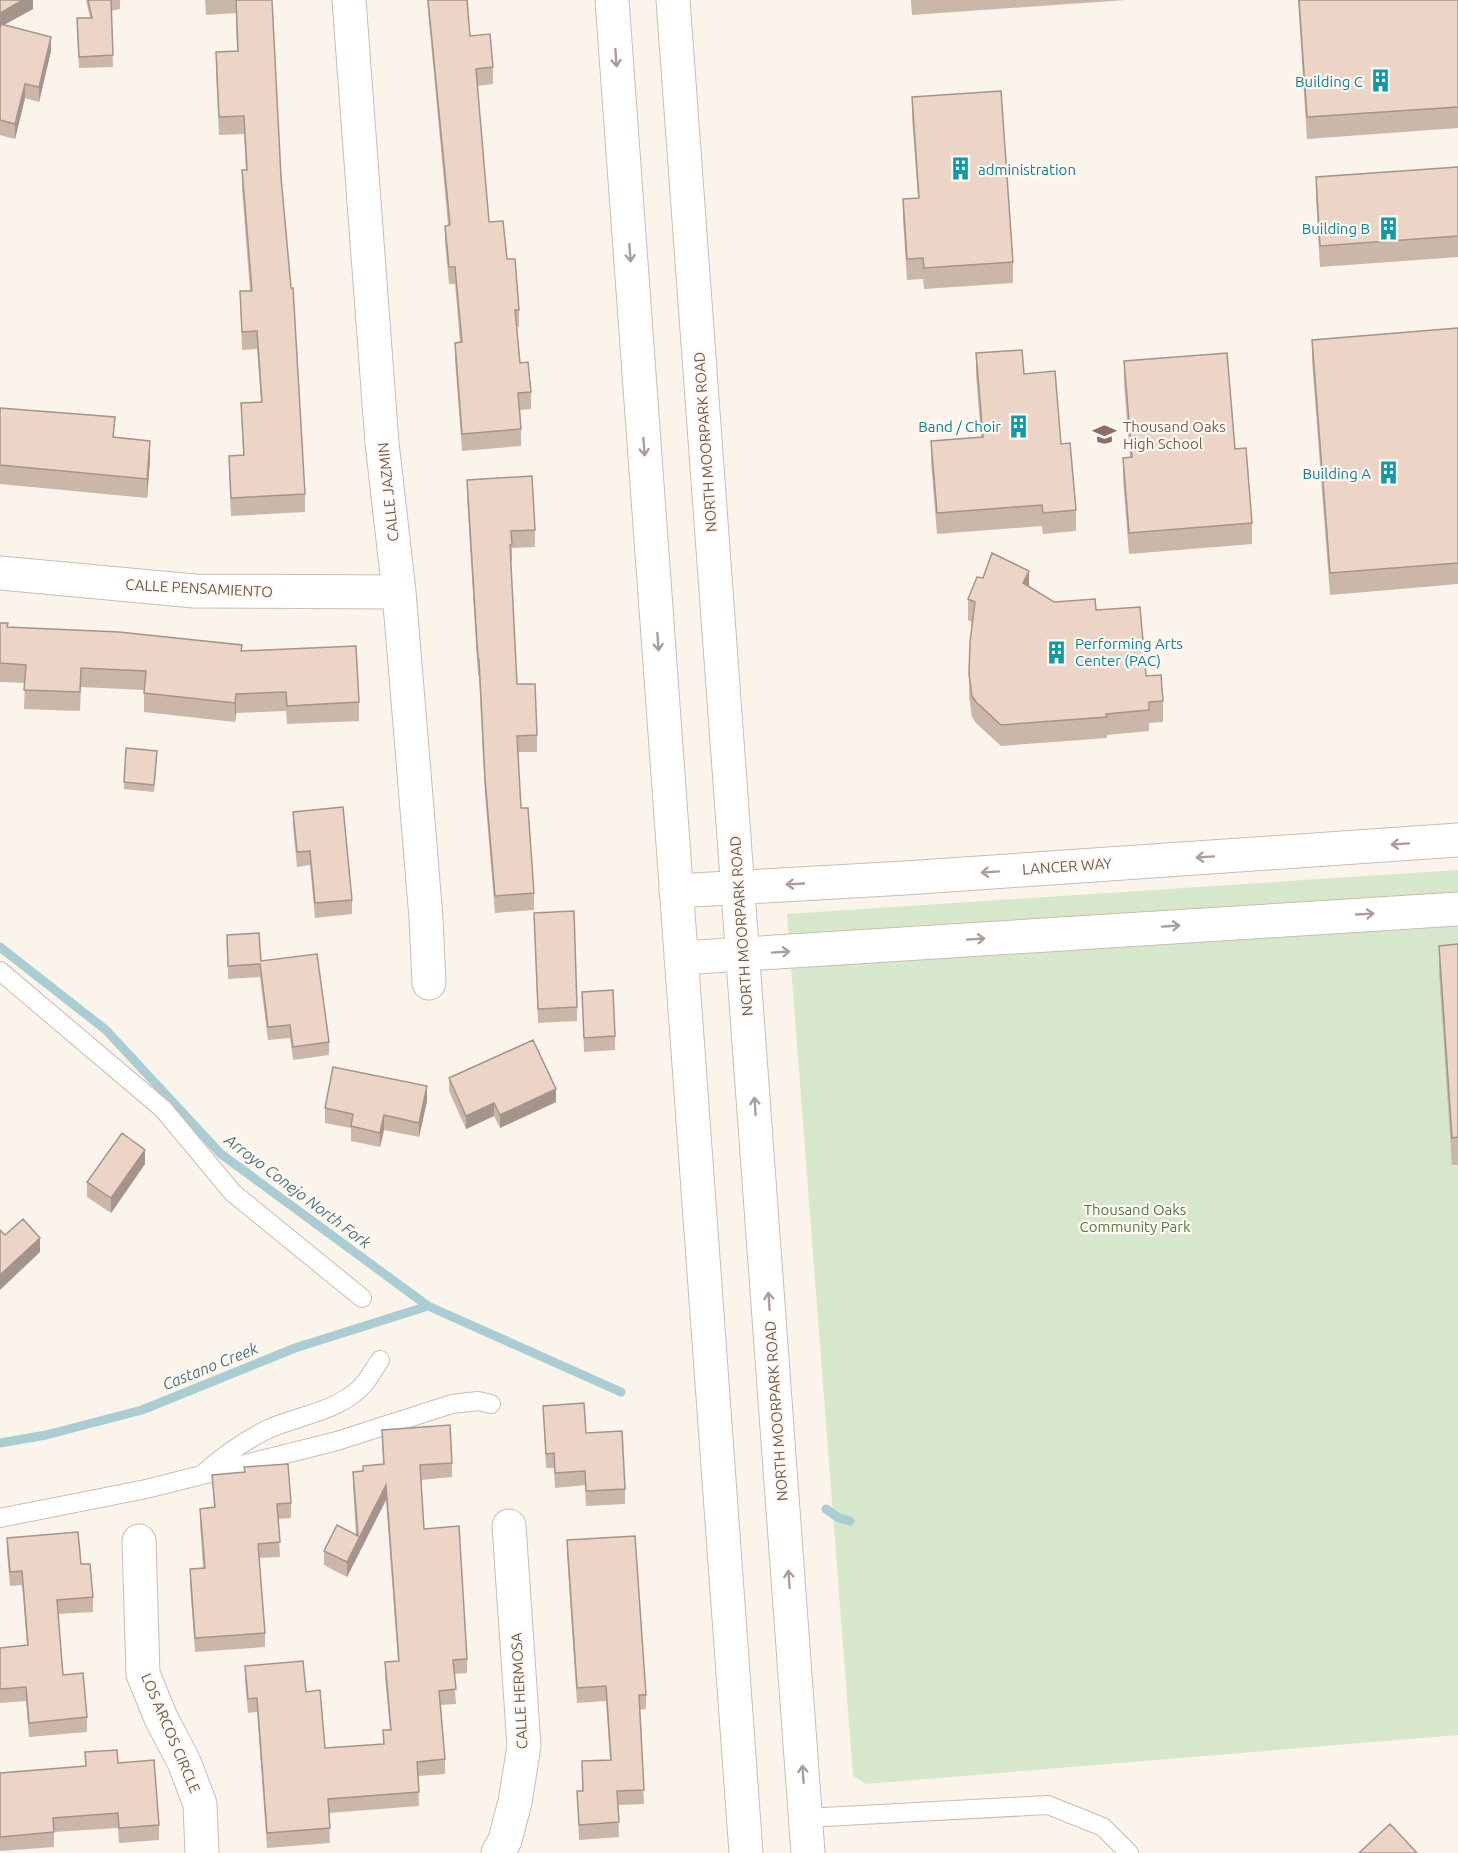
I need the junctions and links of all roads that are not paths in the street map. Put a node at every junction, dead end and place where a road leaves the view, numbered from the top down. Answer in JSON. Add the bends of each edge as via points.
{"nodes":[{"id":1,"x":349,"y":0,"type":"edge"},
{"id":2,"x":612,"y":0,"type":"edge"},
{"id":3,"x":673,"y":0,"type":"edge"},
{"id":4,"x":0,"y":573,"type":"edge"},
{"id":5,"x":399,"y":592,"type":"junction"},
{"id":6,"x":1458,"y":840,"type":"edge"},
{"id":7,"x":738,"y":887,"type":"junction"},
{"id":8,"x":676,"y":891,"type":"junction"},
{"id":9,"x":1458,"y":909,"type":"edge"},
{"id":10,"x":744,"y":954,"type":"junction"},
{"id":11,"x":681,"y":958,"type":"junction"},
{"id":12,"x":0,"y":971,"type":"edge"},
{"id":13,"x":429,"y":983,"type":"dead end"},
{"id":14,"x":362,"y":1298,"type":"dead end"},
{"id":15,"x":380,"y":1360,"type":"dead end"},
{"id":16,"x":491,"y":1404,"type":"dead end"},
{"id":17,"x":202,"y":1475,"type":"junction"},
{"id":18,"x":0,"y":1518,"type":"edge"},
{"id":19,"x":509,"y":1526,"type":"dead end"},
{"id":20,"x":139,"y":1541,"type":"dead end"},
{"id":21,"x":806,"y":1818,"type":"junction"},
{"id":22,"x":202,"y":1853,"type":"edge"},
{"id":23,"x":498,"y":1853,"type":"edge"},
{"id":24,"x":746,"y":1853,"type":"edge"},
{"id":25,"x":808,"y":1853,"type":"edge"},
{"id":26,"x":1129,"y":1853,"type":"edge"}],
"edges":[{"from":1,"to":5,"type":"main road","name":"CALLE JAZMIN","via":[[382,443]]},
{"from":2,"to":8,"type":"main road","one_way":true},
{"from":3,"to":7,"type":"main road","name":"NORTH MOORPARK ROAD"},
{"from":4,"to":5,"type":"main road","name":"CALLE PENSAMIENTO","via":[[194,591]]},
{"from":5,"to":13,"type":"main road","name":"CALLE JAZMIN"},
{"from":6,"to":7,"type":"main road","name":"LANCER WAY","one_way":true},
{"from":7,"to":8,"type":"main road","name":"LANCER WAY"},
{"from":7,"to":10,"type":"main road","name":"NORTH MOORPARK ROAD"},
{"from":8,"to":11,"type":"main road"},
{"from":10,"to":9,"type":"main road","one_way":true},
{"from":10,"to":11,"type":"main road"},
{"from":21,"to":10,"type":"main road","name":"NORTH MOORPARK ROAD","one_way":true},
{"from":11,"to":24,"type":"main road"},
{"from":12,"to":14,"type":"lane","via":[[163,1109],[232,1193]]},
{"from":15,"to":17,"type":"lane","via":[[365,1383],[348,1398],[268,1429],[231,1449]]},
{"from":16,"to":17,"type":"lane","via":[[452,1404],[337,1441]]},
{"from":17,"to":18,"type":"lane"},
{"from":19,"to":23,"type":"main road","name":"CALLE HERMOSA","via":[[524,1746],[515,1802]]},
{"from":20,"to":22,"type":"main road","name":"LOS ARCOS CIRCLE","via":[[144,1674],[200,1804]]},
{"from":21,"to":25,"type":"main road","name":"NORTH MOORPARK ROAD"},
{"from":21,"to":26,"type":"lane","via":[[1048,1805],[1103,1827]]}]}
